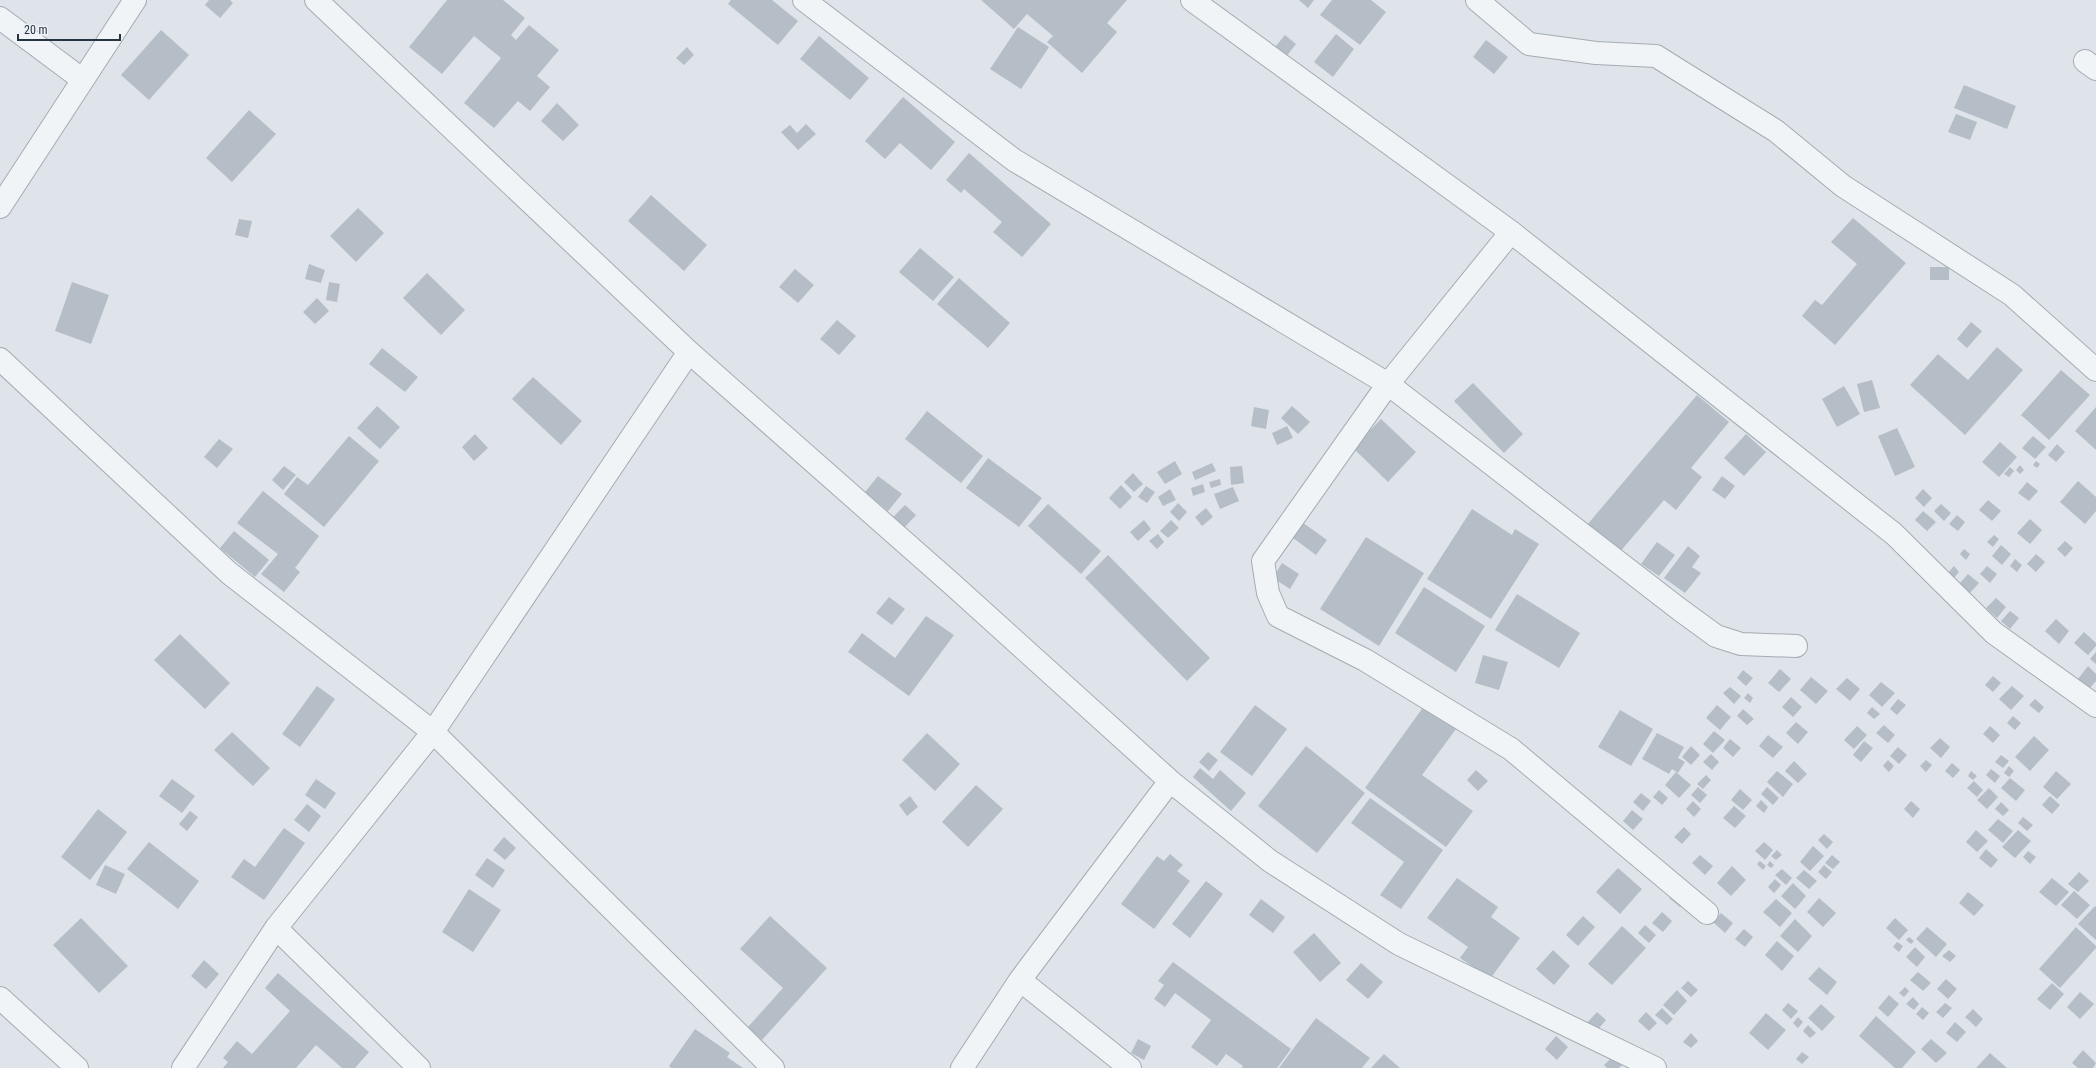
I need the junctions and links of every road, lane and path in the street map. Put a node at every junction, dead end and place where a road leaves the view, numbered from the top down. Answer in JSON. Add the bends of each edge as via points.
{"nodes":[{"id":1,"x":135,"y":0,"type":"edge"},
{"id":2,"x":316,"y":0,"type":"edge"},
{"id":3,"x":804,"y":0,"type":"edge"},
{"id":4,"x":1477,"y":0,"type":"edge"},
{"id":5,"x":1200,"y":2,"type":"edge"},
{"id":6,"x":0,"y":18,"type":"edge"},
{"id":7,"x":83,"y":80,"type":"junction"},
{"id":8,"x":0,"y":207,"type":"edge"},
{"id":9,"x":1511,"y":232,"type":"junction"},
{"id":10,"x":689,"y":352,"type":"junction"},
{"id":11,"x":0,"y":359,"type":"edge"},
{"id":12,"x":2096,"y":370,"type":"edge"},
{"id":13,"x":1388,"y":384,"type":"junction"},
{"id":14,"x":1796,"y":646,"type":"dead end"},
{"id":15,"x":2096,"y":706,"type":"edge"},
{"id":16,"x":432,"y":732,"type":"junction"},
{"id":17,"x":1170,"y":781,"type":"junction"},
{"id":18,"x":1707,"y":913,"type":"dead end"},
{"id":19,"x":276,"y":928,"type":"junction"},
{"id":20,"x":1020,"y":980,"type":"junction"},
{"id":21,"x":0,"y":998,"type":"edge"},
{"id":22,"x":78,"y":1068,"type":"edge"},
{"id":23,"x":183,"y":1068,"type":"edge"},
{"id":24,"x":419,"y":1068,"type":"edge"},
{"id":25,"x":773,"y":1068,"type":"edge"},
{"id":26,"x":962,"y":1068,"type":"edge"},
{"id":27,"x":1130,"y":1068,"type":"edge"},
{"id":28,"x":1655,"y":1068,"type":"edge"}],
"edges":[{"from":1,"to":7,"type":"street"},
{"from":2,"to":10,"type":"street"},
{"from":3,"to":13,"type":"street","via":[[1014,160]]},
{"from":4,"to":12,"type":"street","via":[[1529,44],[1596,53],[1656,56],[1776,131],[1843,186],[2012,295]]},
{"from":5,"to":9,"type":"street"},
{"from":6,"to":7,"type":"street"},
{"from":7,"to":8,"type":"street"},
{"from":9,"to":13,"type":"street"},
{"from":9,"to":15,"type":"street","via":[[1894,534],[1994,633]]},
{"from":10,"to":16,"type":"street"},
{"from":10,"to":17,"type":"street"},
{"from":11,"to":16,"type":"street","via":[[229,573]]},
{"from":13,"to":14,"type":"street","via":[[1716,636],[1741,644]]},
{"from":13,"to":18,"type":"street","via":[[1263,561],[1268,593],[1278,616],[1366,660],[1511,749]]},
{"from":16,"to":19,"type":"street"},
{"from":16,"to":25,"type":"street"},
{"from":17,"to":20,"type":"street"},
{"from":17,"to":28,"type":"street","via":[[1270,861],[1399,944]]},
{"from":19,"to":23,"type":"street"},
{"from":19,"to":24,"type":"street"},
{"from":20,"to":26,"type":"street"},
{"from":20,"to":27,"type":"street"},
{"from":21,"to":22,"type":"street"}]}
